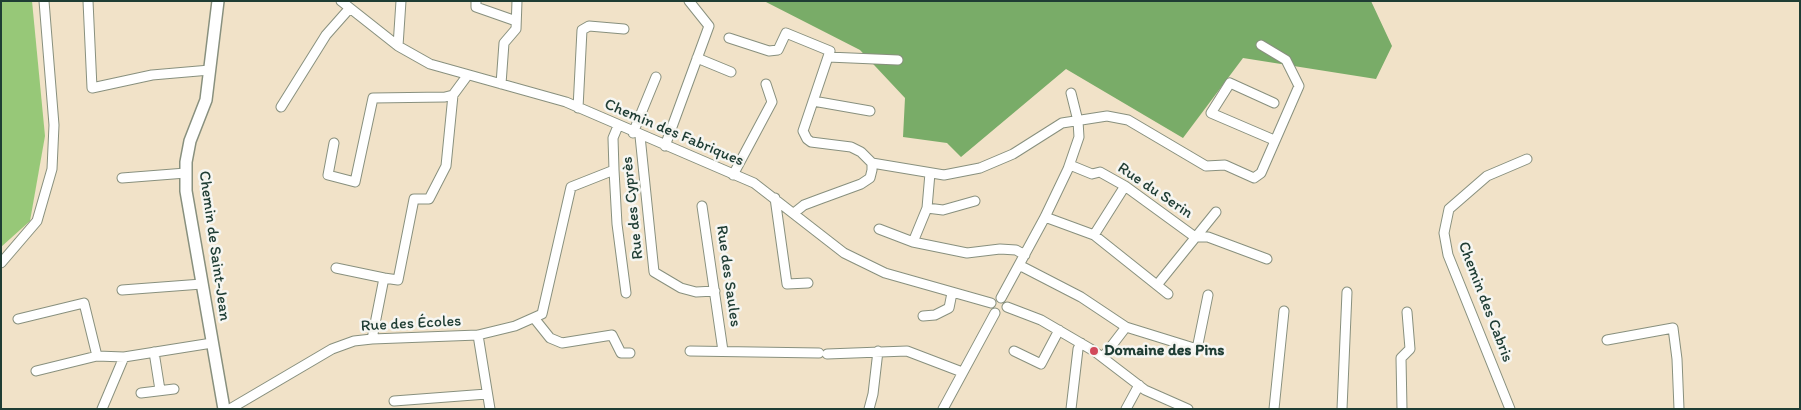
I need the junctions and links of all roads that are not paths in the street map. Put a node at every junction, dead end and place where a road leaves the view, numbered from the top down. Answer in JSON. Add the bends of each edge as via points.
{"nodes":[{"id":1,"x":44,"y":1,"type":"edge"},
{"id":2,"x":88,"y":1,"type":"edge"},
{"id":3,"x":218,"y":1,"type":"edge"},
{"id":4,"x":341,"y":1,"type":"edge"},
{"id":5,"x":401,"y":1,"type":"edge"},
{"id":6,"x":476,"y":1,"type":"edge"},
{"id":7,"x":517,"y":1,"type":"edge"},
{"id":8,"x":689,"y":1,"type":"edge"},
{"id":9,"x":349,"y":9,"type":"junction"},
{"id":10,"x":516,"y":20,"type":"junction"},
{"id":11,"x":624,"y":29,"type":"dead end"},
{"id":12,"x":728,"y":38,"type":"dead end"},
{"id":13,"x":1261,"y":45,"type":"dead end"},
{"id":14,"x":398,"y":46,"type":"junction"},
{"id":15,"x":829,"y":54,"type":"junction"},
{"id":16,"x":697,"y":58,"type":"junction"},
{"id":17,"x":898,"y":60,"type":"dead end"},
{"id":18,"x":210,"y":70,"type":"junction"},
{"id":19,"x":731,"y":72,"type":"dead end"},
{"id":20,"x":467,"y":76,"type":"junction"},
{"id":21,"x":656,"y":77,"type":"dead end"},
{"id":22,"x":501,"y":84,"type":"junction"},
{"id":23,"x":766,"y":84,"type":"dead end"},
{"id":24,"x":1071,"y":93,"type":"dead end"},
{"id":25,"x":453,"y":95,"type":"junction"},
{"id":26,"x":813,"y":101,"type":"junction"},
{"id":27,"x":1274,"y":103,"type":"dead end"},
{"id":28,"x":280,"y":107,"type":"dead end"},
{"id":29,"x":578,"y":108,"type":"junction"},
{"id":30,"x":870,"y":111,"type":"dead end"},
{"id":31,"x":1078,"y":121,"type":"junction"},
{"id":32,"x":618,"y":126,"type":"junction"},
{"id":33,"x":636,"y":134,"type":"junction"},
{"id":34,"x":1274,"y":140,"type":"junction"},
{"id":35,"x":334,"y":144,"type":"dead end"},
{"id":36,"x":665,"y":146,"type":"junction"},
{"id":37,"x":1527,"y":159,"type":"dead end"},
{"id":38,"x":872,"y":163,"type":"junction"},
{"id":39,"x":1070,"y":165,"type":"junction"},
{"id":40,"x":614,"y":170,"type":"junction"},
{"id":41,"x":186,"y":173,"type":"junction"},
{"id":42,"x":930,"y":173,"type":"junction"},
{"id":43,"x":733,"y":174,"type":"junction"},
{"id":44,"x":122,"y":178,"type":"dead end"},
{"id":45,"x":1125,"y":186,"type":"junction"},
{"id":46,"x":775,"y":198,"type":"junction"},
{"id":47,"x":975,"y":201,"type":"dead end"},
{"id":48,"x":702,"y":206,"type":"dead end"},
{"id":49,"x":927,"y":208,"type":"junction"},
{"id":50,"x":1216,"y":212,"type":"dead end"},
{"id":51,"x":794,"y":213,"type":"junction"},
{"id":52,"x":1045,"y":217,"type":"junction"},
{"id":53,"x":879,"y":229,"type":"dead end"},
{"id":54,"x":1094,"y":235,"type":"junction"},
{"id":55,"x":1195,"y":237,"type":"junction"},
{"id":56,"x":914,"y":242,"type":"junction"},
{"id":57,"x":1025,"y":254,"type":"junction"},
{"id":58,"x":1266,"y":259,"type":"dead end"},
{"id":59,"x":1,"y":263,"type":"edge"},
{"id":60,"x":1019,"y":265,"type":"junction"},
{"id":61,"x":336,"y":268,"type":"dead end"},
{"id":62,"x":384,"y":278,"type":"junction"},
{"id":63,"x":202,"y":284,"type":"junction"},
{"id":64,"x":808,"y":284,"type":"dead end"},
{"id":65,"x":1157,"y":285,"type":"junction"},
{"id":66,"x":122,"y":290,"type":"dead end"},
{"id":67,"x":715,"y":291,"type":"junction"},
{"id":68,"x":1347,"y":292,"type":"dead end"},
{"id":69,"x":626,"y":293,"type":"dead end"},
{"id":70,"x":952,"y":293,"type":"junction"},
{"id":71,"x":1168,"y":294,"type":"dead end"},
{"id":72,"x":1208,"y":295,"type":"dead end"},
{"id":73,"x":1001,"y":298,"type":"junction"},
{"id":74,"x":990,"y":303,"type":"junction"},
{"id":75,"x":1007,"y":307,"type":"junction"},
{"id":76,"x":1284,"y":311,"type":"dead end"},
{"id":77,"x":1407,"y":312,"type":"dead end"},
{"id":78,"x":995,"y":313,"type":"junction"},
{"id":79,"x":923,"y":316,"type":"dead end"},
{"id":80,"x":534,"y":318,"type":"junction"},
{"id":81,"x":18,"y":319,"type":"dead end"},
{"id":82,"x":1126,"y":327,"type":"junction"},
{"id":83,"x":1059,"y":330,"type":"junction"},
{"id":84,"x":478,"y":335,"type":"junction"},
{"id":85,"x":372,"y":338,"type":"junction"},
{"id":86,"x":1607,"y":340,"type":"dead end"},
{"id":87,"x":212,"y":343,"type":"junction"},
{"id":88,"x":1081,"y":343,"type":"junction"},
{"id":89,"x":690,"y":351,"type":"dead end"},
{"id":90,"x":724,"y":351,"type":"junction"},
{"id":91,"x":1014,"y":351,"type":"dead end"},
{"id":92,"x":154,"y":352,"type":"junction"},
{"id":93,"x":878,"y":352,"type":"junction"},
{"id":94,"x":630,"y":353,"type":"dead end"},
{"id":95,"x":97,"y":356,"type":"junction"},
{"id":96,"x":124,"y":357,"type":"junction"},
{"id":97,"x":1104,"y":357,"type":"junction"},
{"id":98,"x":36,"y":370,"type":"dead end"},
{"id":99,"x":962,"y":372,"type":"junction"},
{"id":100,"x":1138,"y":385,"type":"junction"},
{"id":101,"x":174,"y":389,"type":"dead end"},
{"id":102,"x":160,"y":390,"type":"junction"},
{"id":103,"x":141,"y":393,"type":"dead end"},
{"id":104,"x":487,"y":394,"type":"junction"},
{"id":105,"x":394,"y":401,"type":"dead end"},
{"id":106,"x":102,"y":409,"type":"edge"},
{"id":107,"x":224,"y":409,"type":"edge"},
{"id":108,"x":230,"y":409,"type":"edge"},
{"id":109,"x":490,"y":409,"type":"edge"},
{"id":110,"x":869,"y":409,"type":"edge"},
{"id":111,"x":943,"y":409,"type":"edge"},
{"id":112,"x":1071,"y":409,"type":"edge"},
{"id":113,"x":1126,"y":409,"type":"edge"},
{"id":114,"x":1188,"y":409,"type":"edge"},
{"id":115,"x":1274,"y":409,"type":"edge"},
{"id":116,"x":1342,"y":409,"type":"edge"},
{"id":117,"x":1402,"y":409,"type":"edge"},
{"id":118,"x":1510,"y":409,"type":"edge"},
{"id":119,"x":1679,"y":409,"type":"edge"}],
"edges":[{"from":1,"to":59,"type":"street","via":[[54,125],[52,169],[38,221]]},
{"from":2,"to":18,"type":"street","via":[[92,88],[152,75]]},
{"from":3,"to":18,"type":"main road","name":"Chemin de Saint-Jean"},
{"from":4,"to":9,"type":"street","name":"Chemin des Fabriques"},
{"from":5,"to":14,"type":"street"},
{"from":6,"to":10,"type":"street","via":[[476,7]]},
{"from":7,"to":10,"type":"street"},
{"from":8,"to":16,"type":"street","via":[[709,26]]},
{"from":9,"to":14,"type":"street","name":"Chemin des Fabriques"},
{"from":9,"to":28,"type":"street","via":[[326,35]]},
{"from":10,"to":22,"type":"street","via":[[516,29],[504,42]]},
{"from":11,"to":29,"type":"street","via":[[589,26],[582,30]]},
{"from":12,"to":15,"type":"street","via":[[769,51],[778,50],[786,33]]},
{"from":13,"to":34,"type":"street","via":[[1286,60],[1299,86]]},
{"from":14,"to":20,"type":"street","name":"Chemin des Fabriques","via":[[430,64]]},
{"from":15,"to":17,"type":"street"},
{"from":15,"to":26,"type":"street"},
{"from":16,"to":19,"type":"street"},
{"from":16,"to":36,"type":"street"},
{"from":18,"to":41,"type":"main road","name":"Chemin de Saint-Jean","via":[[206,100],[190,141]]},
{"from":20,"to":22,"type":"street","name":"Chemin des Fabriques"},
{"from":20,"to":25,"type":"street"},
{"from":21,"to":33,"type":"street"},
{"from":22,"to":29,"type":"street","name":"Chemin des Fabriques"},
{"from":23,"to":43,"type":"street","via":[[772,102]]},
{"from":24,"to":31,"type":"street"},
{"from":25,"to":35,"type":"street","via":[[373,98],[356,182],[328,175]]},
{"from":25,"to":62,"type":"street","via":[[446,166],[429,199],[414,199],[398,280]]},
{"from":26,"to":30,"type":"street"},
{"from":26,"to":38,"type":"street","via":[[804,124],[806,139],[851,147],[862,152]]},
{"from":27,"to":34,"type":"street","via":[[1230,83],[1211,113]]},
{"from":29,"to":32,"type":"street","name":"Chemin des Fabriques"},
{"from":31,"to":34,"type":"street","via":[[1107,116],[1128,120],[1206,166],[1224,165],[1254,178],[1261,173]]},
{"from":31,"to":39,"type":"street","via":[[1079,137]]},
{"from":31,"to":42,"type":"street","via":[[1062,123],[1013,154],[980,168],[944,175]]},
{"from":32,"to":33,"type":"street","name":"Chemin des Fabriques"},
{"from":32,"to":40,"type":"street","via":[[612,138]]},
{"from":33,"to":36,"type":"street","name":"Chemin des Fabriques"},
{"from":33,"to":67,"type":"street","name":"Rue des Cyprès","via":[[654,272],[682,288],[696,292]]},
{"from":36,"to":43,"type":"street","name":"Chemin des Fabriques"},
{"from":37,"to":118,"type":"street","name":"Chemin des Cabris","via":[[1487,176],[1449,209],[1444,233],[1448,255]]},
{"from":38,"to":42,"type":"street"},
{"from":38,"to":51,"type":"street","via":[[870,178],[861,184],[804,205]]},
{"from":39,"to":45,"type":"street","name":"Rue du Serin","via":[[1092,174],[1100,172]]},
{"from":39,"to":52,"type":"street"},
{"from":40,"to":69,"type":"street"},
{"from":40,"to":80,"type":"street","via":[[571,186],[542,314]]},
{"from":41,"to":44,"type":"street"},
{"from":41,"to":63,"type":"main road","name":"Chemin de Saint-Jean","via":[[186,191]]},
{"from":42,"to":49,"type":"street"},
{"from":43,"to":46,"type":"street","name":"Chemin des Fabriques","via":[[754,183]]},
{"from":45,"to":54,"type":"street"},
{"from":45,"to":55,"type":"street","name":"Rue du Serin"},
{"from":46,"to":51,"type":"street","name":"Chemin des Fabriques"},
{"from":46,"to":64,"type":"street","via":[[787,284]]},
{"from":47,"to":49,"type":"street","via":[[943,210]]},
{"from":48,"to":67,"type":"street","name":"Rue des Saules"},
{"from":49,"to":56,"type":"street"},
{"from":50,"to":55,"type":"street"},
{"from":51,"to":70,"type":"street","name":"Chemin des Fabriques","via":[[844,253],[885,273]]},
{"from":52,"to":54,"type":"street"},
{"from":52,"to":57,"type":"street"},
{"from":53,"to":56,"type":"street"},
{"from":54,"to":65,"type":"street"},
{"from":55,"to":58,"type":"street","via":[[1208,237]]},
{"from":55,"to":65,"type":"street"},
{"from":56,"to":57,"type":"street","via":[[967,253],[1000,249]]},
{"from":57,"to":60,"type":"street"},
{"from":60,"to":73,"type":"street"},
{"from":60,"to":82,"type":"street","via":[[1080,297]]},
{"from":61,"to":62,"type":"street"},
{"from":62,"to":85,"type":"street"},
{"from":63,"to":66,"type":"street"},
{"from":63,"to":87,"type":"main road","name":"Chemin de Saint-Jean"},
{"from":65,"to":71,"type":"street"},
{"from":67,"to":90,"type":"street","name":"Rue des Saules"},
{"from":68,"to":116,"type":"street"},
{"from":70,"to":74,"type":"street","name":"Chemin des Fabriques"},
{"from":70,"to":79,"type":"street","via":[[949,308],[935,315]]},
{"from":72,"to":82,"type":"street","via":[[1197,349]]},
{"from":73,"to":74,"type":"street"},
{"from":73,"to":75,"type":"street"},
{"from":74,"to":78,"type":"street"},
{"from":75,"to":78,"type":"street","via":[[1002,313]]},
{"from":75,"to":83,"type":"street"},
{"from":76,"to":115,"type":"street"},
{"from":77,"to":117,"type":"street","via":[[1410,349],[1401,358]]},
{"from":78,"to":99,"type":"street"},
{"from":80,"to":84,"type":"street"},
{"from":80,"to":94,"type":"street","via":[[550,338],[562,343],[612,334],[621,353]]},
{"from":81,"to":95,"type":"street","via":[[84,303]]},
{"from":82,"to":97,"type":"street"},
{"from":83,"to":88,"type":"street"},
{"from":83,"to":91,"type":"street","via":[[1041,364]]},
{"from":84,"to":85,"type":"street","name":"Rue des Écoles"},
{"from":84,"to":104,"type":"street","name":"Rue des Écoles"},
{"from":85,"to":108,"type":"street","name":"Rue des Écoles","via":[[332,349]]},
{"from":86,"to":119,"type":"street","via":[[1672,328]]},
{"from":87,"to":92,"type":"street"},
{"from":87,"to":107,"type":"main road","name":"Chemin de Saint-Jean"},
{"from":88,"to":97,"type":"street"},
{"from":88,"to":112,"type":"street"},
{"from":89,"to":90,"type":"street"},
{"from":90,"to":93,"type":"street"},
{"from":92,"to":96,"type":"street"},
{"from":92,"to":102,"type":"street"},
{"from":93,"to":99,"type":"street","via":[[907,351]]},
{"from":93,"to":110,"type":"street"},
{"from":95,"to":96,"type":"street"},
{"from":95,"to":98,"type":"street"},
{"from":96,"to":106,"type":"street"},
{"from":97,"to":100,"type":"street"},
{"from":99,"to":111,"type":"street"},
{"from":100,"to":113,"type":"street"},
{"from":100,"to":114,"type":"street"},
{"from":101,"to":102,"type":"street"},
{"from":102,"to":103,"type":"street"},
{"from":104,"to":105,"type":"street"},
{"from":104,"to":109,"type":"street","name":"Rue des Écoles"}]}
